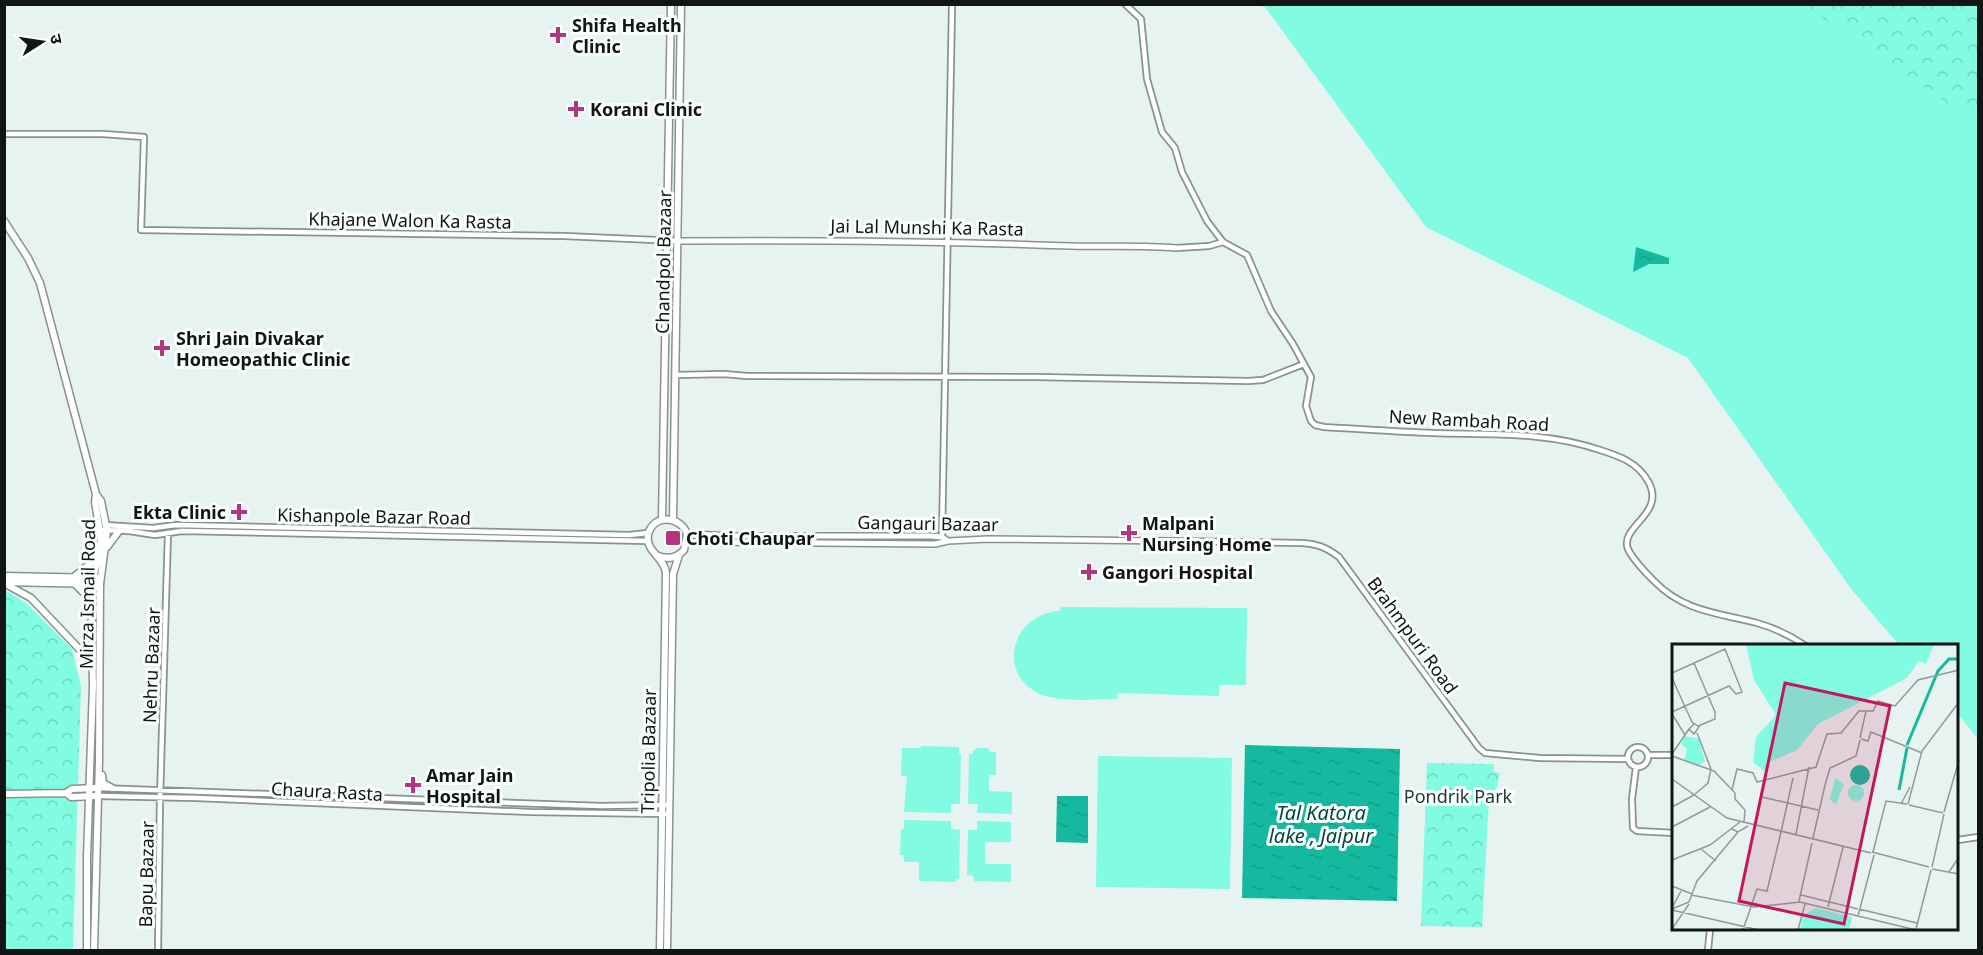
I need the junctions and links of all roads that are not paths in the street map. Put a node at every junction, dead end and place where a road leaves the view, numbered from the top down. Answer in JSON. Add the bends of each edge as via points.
{"nodes":[{"id":1,"x":671,"y":4,"type":"edge"},
{"id":2,"x":681,"y":4,"type":"edge"},
{"id":3,"x":1125,"y":4,"type":"edge"},
{"id":4,"x":952,"y":6,"type":"dead end"},
{"id":5,"x":4,"y":132,"type":"edge"},
{"id":6,"x":4,"y":221,"type":"edge"},
{"id":7,"x":667,"y":239,"type":"junction"},
{"id":8,"x":678,"y":241,"type":"junction"},
{"id":9,"x":947,"y":242,"type":"junction"},
{"id":10,"x":1223,"y":242,"type":"junction"},
{"id":11,"x":1176,"y":248,"type":"joint"},
{"id":12,"x":1304,"y":364,"type":"junction"},
{"id":13,"x":675,"y":375,"type":"junction"},
{"id":14,"x":945,"y":378,"type":"junction"},
{"id":15,"x":662,"y":519,"type":"junction"},
{"id":16,"x":673,"y":520,"type":"junction"},
{"id":17,"x":103,"y":528,"type":"junction"},
{"id":18,"x":119,"y":531,"type":"junction"},
{"id":19,"x":168,"y":533,"type":"junction"},
{"id":20,"x":648,"y":533,"type":"junction"},
{"id":21,"x":942,"y":537,"type":"junction"},
{"id":22,"x":687,"y":538,"type":"junction"},
{"id":23,"x":648,"y":541,"type":"junction"},
{"id":24,"x":948,"y":541,"type":"junction"},
{"id":25,"x":1169,"y":541,"type":"joint"},
{"id":26,"x":106,"y":550,"type":"junction"},
{"id":27,"x":656,"y":555,"type":"junction"},
{"id":28,"x":679,"y":555,"type":"junction"},
{"id":29,"x":99,"y":556,"type":"junction"},
{"id":30,"x":4,"y":576,"type":"edge"},
{"id":31,"x":75,"y":580,"type":"junction"},
{"id":32,"x":91,"y":581,"type":"junction"},
{"id":33,"x":100,"y":581,"type":"junction"},
{"id":34,"x":4,"y":582,"type":"edge"},
{"id":35,"x":93,"y":601,"type":"junction"},
{"id":36,"x":1803,"y":644,"type":"edge"},
{"id":37,"x":92,"y":665,"type":"junction"},
{"id":38,"x":100,"y":666,"type":"junction"},
{"id":39,"x":1672,"y":754,"type":"edge"},
{"id":40,"x":1648,"y":755,"type":"junction"},
{"id":41,"x":1628,"y":759,"type":"junction"},
{"id":42,"x":99,"y":760,"type":"junction"},
{"id":43,"x":1636,"y":767,"type":"junction"},
{"id":44,"x":90,"y":788,"type":"junction"},
{"id":45,"x":98,"y":788,"type":"junction"},
{"id":46,"x":111,"y":788,"type":"junction"},
{"id":47,"x":160,"y":790,"type":"junction"},
{"id":48,"x":66,"y":793,"type":"junction"},
{"id":49,"x":4,"y":794,"type":"edge"},
{"id":50,"x":98,"y":796,"type":"junction"},
{"id":51,"x":90,"y":797,"type":"junction"},
{"id":52,"x":160,"y":798,"type":"junction"},
{"id":53,"x":666,"y":805,"type":"junction"},
{"id":54,"x":666,"y":814,"type":"junction"},
{"id":55,"x":1672,"y":833,"type":"edge"},
{"id":56,"x":1978,"y":837,"type":"edge"},
{"id":57,"x":1959,"y":840,"type":"edge"},
{"id":58,"x":665,"y":895,"type":"junction"},
{"id":59,"x":1710,"y":931,"type":"edge"},
{"id":60,"x":87,"y":951,"type":"edge"},
{"id":61,"x":94,"y":951,"type":"edge"},
{"id":62,"x":158,"y":951,"type":"edge"},
{"id":63,"x":660,"y":951,"type":"edge"},
{"id":64,"x":667,"y":951,"type":"edge"},
{"id":65,"x":1708,"y":951,"type":"edge"}],
"edges":[{"from":1,"to":7,"type":"main road","name":"Chandpol Bazaar"},
{"from":2,"to":8,"type":"main road","name":"Chandpol Bazaar"},
{"from":3,"to":10,"type":"street","via":[[1141,19],[1147,79],[1162,132],[1175,148],[1182,172],[1207,221]]},
{"from":4,"to":9,"type":"street"},
{"from":5,"to":7,"type":"street","name":"Khajane Walon Ka Rasta","via":[[144,137],[141,230]]},
{"from":6,"to":17,"type":"main road","name":"Mirza Ismail Road","via":[[40,283],[101,501]]},
{"from":7,"to":8,"type":"street","name":"Khajane Walon Ka Rasta"},
{"from":7,"to":15,"type":"main road","name":"Chandpol Bazaar"},
{"from":8,"to":9,"type":"main road","name":"Jai Lal Munshi Ka Rasta"},
{"from":8,"to":13,"type":"main road","name":"Chandpol Bazaar"},
{"from":9,"to":11,"type":"main road","name":"Jai Lal Munshi Ka Rasta"},
{"from":9,"to":14,"type":"street"},
{"from":10,"to":11,"type":"street"},
{"from":10,"to":12,"type":"street","name":"New Rambah Road","via":[[1247,255],[1271,311]]},
{"from":12,"to":14,"type":"street","via":[[1263,380],[1248,381]]},
{"from":12,"to":36,"type":"street","name":"New Rambah Road","via":[[1312,382],[1307,410],[1315,425],[1536,435],[1584,444],[1624,458],[1644,474],[1652,492],[1651,508],[1627,542],[1655,583],[1696,609],[1786,633]]},
{"from":13,"to":14,"type":"street"},
{"from":13,"to":16,"type":"main road","name":"Chandpol Bazaar"},
{"from":14,"to":21,"type":"street"},
{"from":15,"to":16,"type":"main road"},
{"from":15,"to":20,"type":"main road"},
{"from":16,"to":22,"type":"main road","via":[[683,526]]},
{"from":17,"to":18,"type":"street"},
{"from":17,"to":20,"type":"street","name":"Kishanpole Bazar Road","via":[[176,525]]},
{"from":17,"to":26,"type":"main road","name":"Mirza Ismail Road"},
{"from":17,"to":29,"type":"main road","name":"Mirza Ismail Road"},
{"from":18,"to":19,"type":"street","via":[[155,536]]},
{"from":18,"to":26,"type":"main road"},
{"from":19,"to":23,"type":"street"},
{"from":19,"to":47,"type":"street","name":"Nehru Bazaar"},
{"from":20,"to":23,"type":"main road"},
{"from":21,"to":22,"type":"main road","name":"Gangauri Bazaar"},
{"from":21,"to":24,"type":"main road","name":"Gangauri Bazaar"},
{"from":22,"to":24,"type":"main road","via":[[935,544]]},
{"from":22,"to":28,"type":"main road"},
{"from":23,"to":27,"type":"main road"},
{"from":24,"to":25,"type":"main road","name":"Gangauri Bazaar"},
{"from":25,"to":41,"type":"street","name":"Brahmpuri Road","via":[[1302,543],[1326,547],[1338,556],[1485,753]]},
{"from":26,"to":33,"type":"main road","name":"Mirza Ismail Road"},
{"from":27,"to":28,"type":"main road","via":[[668,559]]},
{"from":27,"to":53,"type":"main road","name":"Tripolia Bazaar","via":[[666,573]]},
{"from":28,"to":53,"type":"main road","name":"Tripolia Bazaar","via":[[673,574]]},
{"from":29,"to":31,"type":"main road"},
{"from":29,"to":32,"type":"main road","name":"Mirza Ismail Road"},
{"from":30,"to":31,"type":"main road"},
{"from":31,"to":32,"type":"main road"},
{"from":31,"to":34,"type":"main road"},
{"from":31,"to":35,"type":"main road"},
{"from":32,"to":33,"type":"main road"},
{"from":32,"to":35,"type":"main road","name":"Mirza Ismail Road"},
{"from":33,"to":38,"type":"main road","name":"Mirza Ismail Road"},
{"from":34,"to":37,"type":"main road","via":[[31,598]]},
{"from":35,"to":37,"type":"main road","name":"Mirza Ismail Road"},
{"from":37,"to":38,"type":"main road"},
{"from":37,"to":44,"type":"main road","name":"Mirza Ismail Road"},
{"from":38,"to":42,"type":"main road","name":"Mirza Ismail Road"},
{"from":39,"to":40,"type":"street","name":"Brahmpuri Road"},
{"from":40,"to":41,"type":"street","name":"Brahmpuri Road","via":[[1637,747],[1630,751]]},
{"from":40,"to":43,"type":"street","via":[[1646,765]]},
{"from":41,"to":43,"type":"street"},
{"from":42,"to":45,"type":"main road","name":"Mirza Ismail Road"},
{"from":42,"to":46,"type":"main road","via":[[103,783]]},
{"from":43,"to":55,"type":"street","via":[[1633,828]]},
{"from":44,"to":45,"type":"main road"},
{"from":44,"to":48,"type":"main road"},
{"from":44,"to":51,"type":"main road","name":"Mirza Ismail Road"},
{"from":45,"to":46,"type":"street","name":"Chaura Rasta"},
{"from":45,"to":50,"type":"main road","name":"Mirza Ismail Road"},
{"from":46,"to":47,"type":"street","name":"Chaura Rasta"},
{"from":47,"to":52,"type":"street","name":"Nehru Bazaar"},
{"from":47,"to":53,"type":"street","name":"Chaura Rasta"},
{"from":48,"to":49,"type":"main road"},
{"from":48,"to":51,"type":"main road","via":[[71,797]]},
{"from":50,"to":51,"type":"main road"},
{"from":50,"to":52,"type":"street","name":"Chaura Rasta"},
{"from":50,"to":61,"type":"main road","name":"Mirza Ismail Road"},
{"from":51,"to":60,"type":"main road","name":"Mirza Ismail Road"},
{"from":52,"to":54,"type":"street","name":"Chaura Rasta"},
{"from":52,"to":62,"type":"street","name":"Bapu Bazaar"},
{"from":53,"to":54,"type":"main road","name":"Tripolia Bazaar"},
{"from":54,"to":58,"type":"main road","name":"Tripolia Bazaar"},
{"from":56,"to":57,"type":"street"},
{"from":58,"to":63,"type":"main road","name":"Tripolia Bazaar"},
{"from":58,"to":64,"type":"main road","name":"Tripolia Bazaar"},
{"from":59,"to":65,"type":"street"}]}
